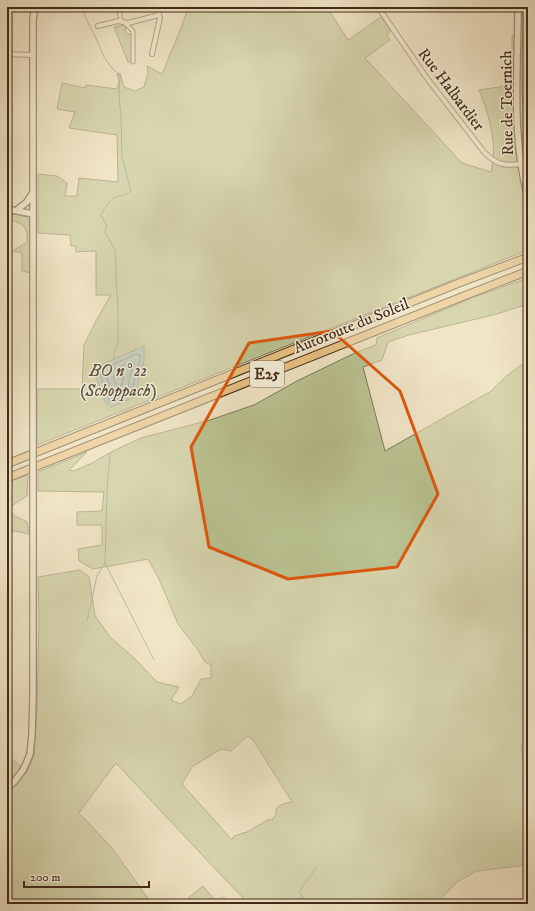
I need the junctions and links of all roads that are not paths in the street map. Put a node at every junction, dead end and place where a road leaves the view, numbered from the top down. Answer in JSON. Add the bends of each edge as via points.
{"nodes":[{"id":1,"x":35,"y":7,"type":"edge"},
{"id":2,"x":118,"y":7,"type":"edge"},
{"id":3,"x":158,"y":7,"type":"edge"},
{"id":4,"x":378,"y":7,"type":"edge"},
{"id":5,"x":518,"y":7,"type":"edge"},
{"id":6,"x":159,"y":15,"type":"junction"},
{"id":7,"x":123,"y":22,"type":"junction"},
{"id":8,"x":98,"y":26,"type":"dead end"},
{"id":9,"x":7,"y":54,"type":"edge"},
{"id":10,"x":152,"y":54,"type":"dead end"},
{"id":11,"x":33,"y":55,"type":"junction"},
{"id":12,"x":133,"y":62,"type":"dead end"},
{"id":13,"x":521,"y":164,"type":"junction"},
{"id":14,"x":33,"y":192,"type":"junction"},
{"id":15,"x":528,"y":197,"type":"edge"},
{"id":16,"x":19,"y":208,"type":"junction"},
{"id":17,"x":7,"y":209,"type":"edge"},
{"id":18,"x":33,"y":212,"type":"junction"},
{"id":19,"x":528,"y":257,"type":"edge"},
{"id":20,"x":528,"y":271,"type":"edge"},
{"id":21,"x":7,"y":464,"type":"edge"},
{"id":22,"x":7,"y":478,"type":"edge"},
{"id":23,"x":7,"y":788,"type":"edge"}],
"edges":[{"from":1,"to":11,"type":"main road"},
{"from":2,"to":7,"type":"street"},
{"from":3,"to":6,"type":"street"},
{"from":4,"to":13,"type":"street","name":"Rue Halbardier","via":[[426,77],[484,152],[497,162],[507,165]]},
{"from":5,"to":13,"type":"main road","name":"Rue de Toernich","via":[[517,126]]},
{"from":6,"to":7,"type":"street"},
{"from":6,"to":10,"type":"street"},
{"from":7,"to":8,"type":"street"},
{"from":7,"to":12,"type":"street","via":[[133,31]]},
{"from":9,"to":11,"type":"street"},
{"from":11,"to":14,"type":"main road"},
{"from":13,"to":15,"type":"main road","name":"Rue de Toernich"},
{"from":14,"to":16,"type":"main road"},
{"from":14,"to":18,"type":"main road"},
{"from":16,"to":17,"type":"main road"},
{"from":16,"to":18,"type":"main road"},
{"from":17,"to":18,"type":"main road"},
{"from":18,"to":23,"type":"main road","bridge":true,"via":[[32,740],[26,764]]},
{"from":19,"to":21,"type":"highway","name":"Autoroute du Soleil","number":"E25"},
{"from":20,"to":22,"type":"highway","name":"Autoroute du Soleil","number":"E25"}]}
